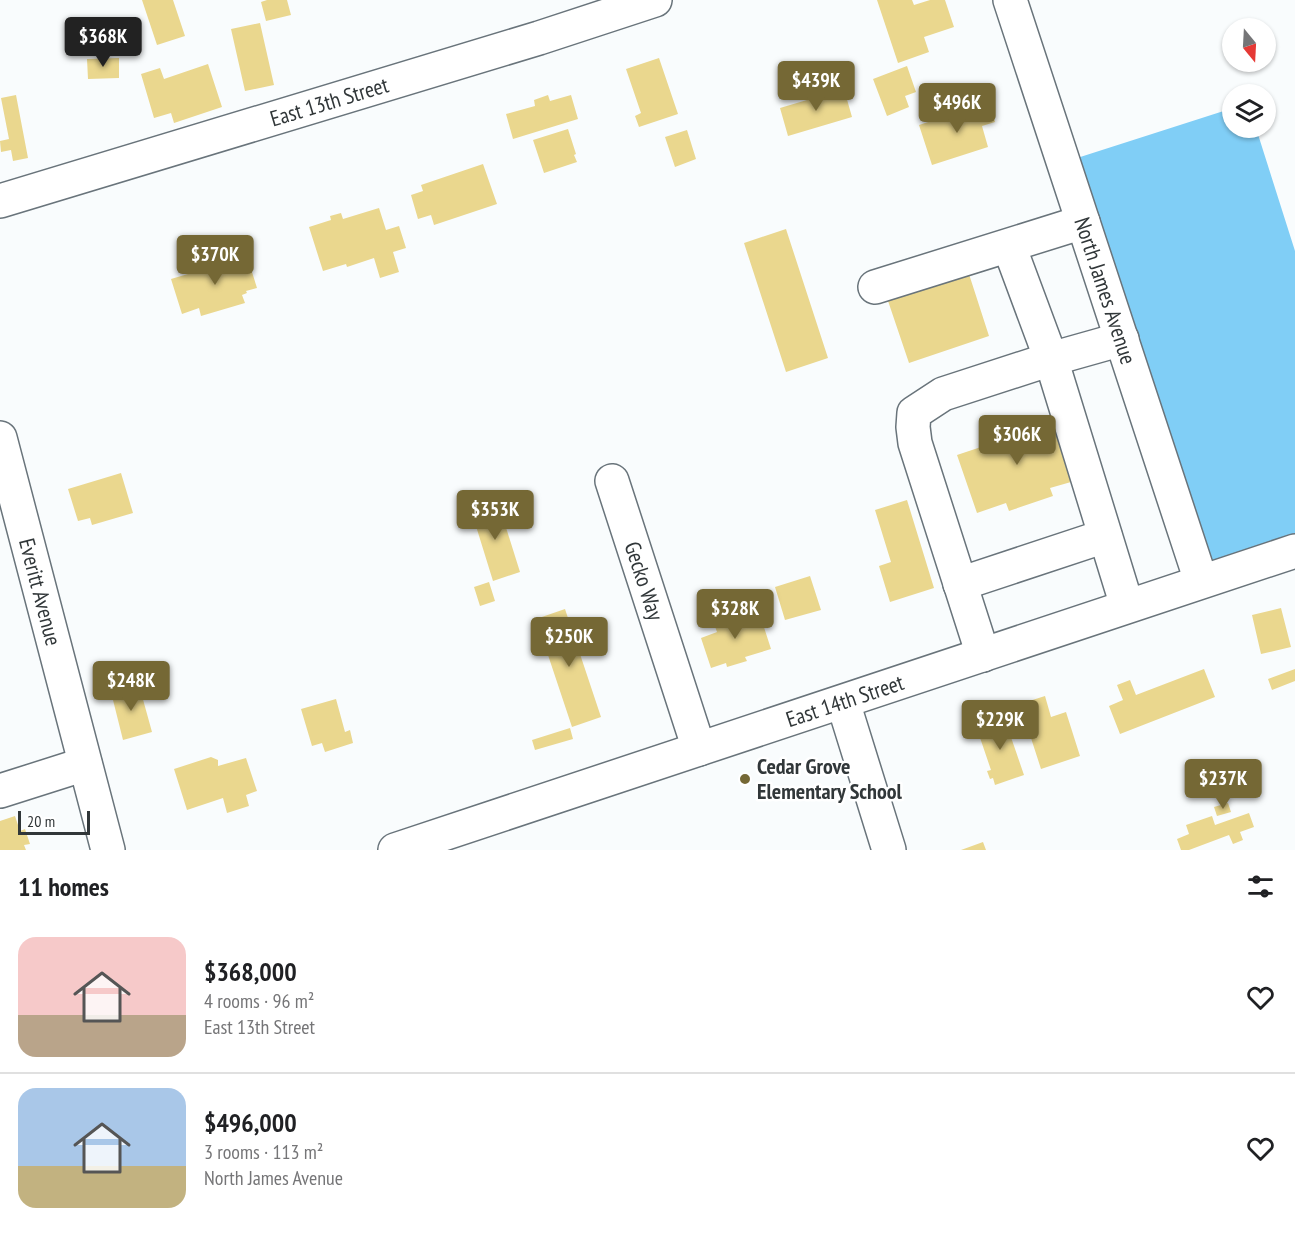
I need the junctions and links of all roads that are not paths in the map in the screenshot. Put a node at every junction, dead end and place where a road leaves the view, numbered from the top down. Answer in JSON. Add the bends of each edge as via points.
{"nodes":[{"id":1,"x":655,"y":0,"type":"edge"},
{"id":2,"x":1010,"y":0,"type":"edge"},
{"id":3,"x":0,"y":201,"type":"edge"},
{"id":4,"x":1083,"y":222,"type":"junction"},
{"id":5,"x":1009,"y":246,"type":"junction"},
{"id":6,"x":875,"y":287,"type":"dead end"},
{"id":7,"x":1122,"y":339,"type":"junction"},
{"id":8,"x":1051,"y":359,"type":"junction"},
{"id":9,"x":0,"y":438,"type":"edge"},
{"id":10,"x":612,"y":481,"type":"dead end"},
{"id":11,"x":1105,"y":536,"type":"junction"},
{"id":12,"x":1295,"y":551,"type":"edge"},
{"id":13,"x":1201,"y":581,"type":"junction"},
{"id":14,"x":960,"y":584,"type":"junction"},
{"id":15,"x":1126,"y":606,"type":"junction"},
{"id":16,"x":982,"y":655,"type":"junction"},
{"id":17,"x":843,"y":702,"type":"junction"},
{"id":18,"x":699,"y":749,"type":"junction"},
{"id":19,"x":85,"y":764,"type":"junction"},
{"id":20,"x":0,"y":791,"type":"edge"},
{"id":21,"x":108,"y":850,"type":"edge"},
{"id":22,"x":394,"y":850,"type":"edge"},
{"id":23,"x":889,"y":850,"type":"edge"}],
"edges":[{"from":1,"to":3,"type":"street","name":"East 13th Street"},
{"from":2,"to":4,"type":"street","name":"North James Avenue"},
{"from":4,"to":5,"type":"street"},
{"from":4,"to":7,"type":"street","name":"North James Avenue"},
{"from":5,"to":6,"type":"street"},
{"from":5,"to":8,"type":"street"},
{"from":7,"to":8,"type":"street"},
{"from":7,"to":13,"type":"street","name":"North James Avenue"},
{"from":8,"to":11,"type":"street"},
{"from":8,"to":14,"type":"street","via":[[943,394],[914,413],[915,442]]},
{"from":9,"to":19,"type":"street","name":"Everitt Avenue"},
{"from":10,"to":18,"type":"street","name":"Gecko Way"},
{"from":11,"to":14,"type":"street"},
{"from":11,"to":15,"type":"street"},
{"from":12,"to":13,"type":"street","name":"East 14th Street"},
{"from":13,"to":15,"type":"street","name":"East 14th Street"},
{"from":14,"to":16,"type":"street"},
{"from":15,"to":16,"type":"street","name":"East 14th Street"},
{"from":16,"to":17,"type":"street","name":"East 14th Street"},
{"from":17,"to":18,"type":"street","name":"East 14th Street"},
{"from":17,"to":23,"type":"street"},
{"from":18,"to":22,"type":"street","name":"East 14th Street"},
{"from":19,"to":20,"type":"street"},
{"from":19,"to":21,"type":"street","name":"Everitt Avenue"}]}
